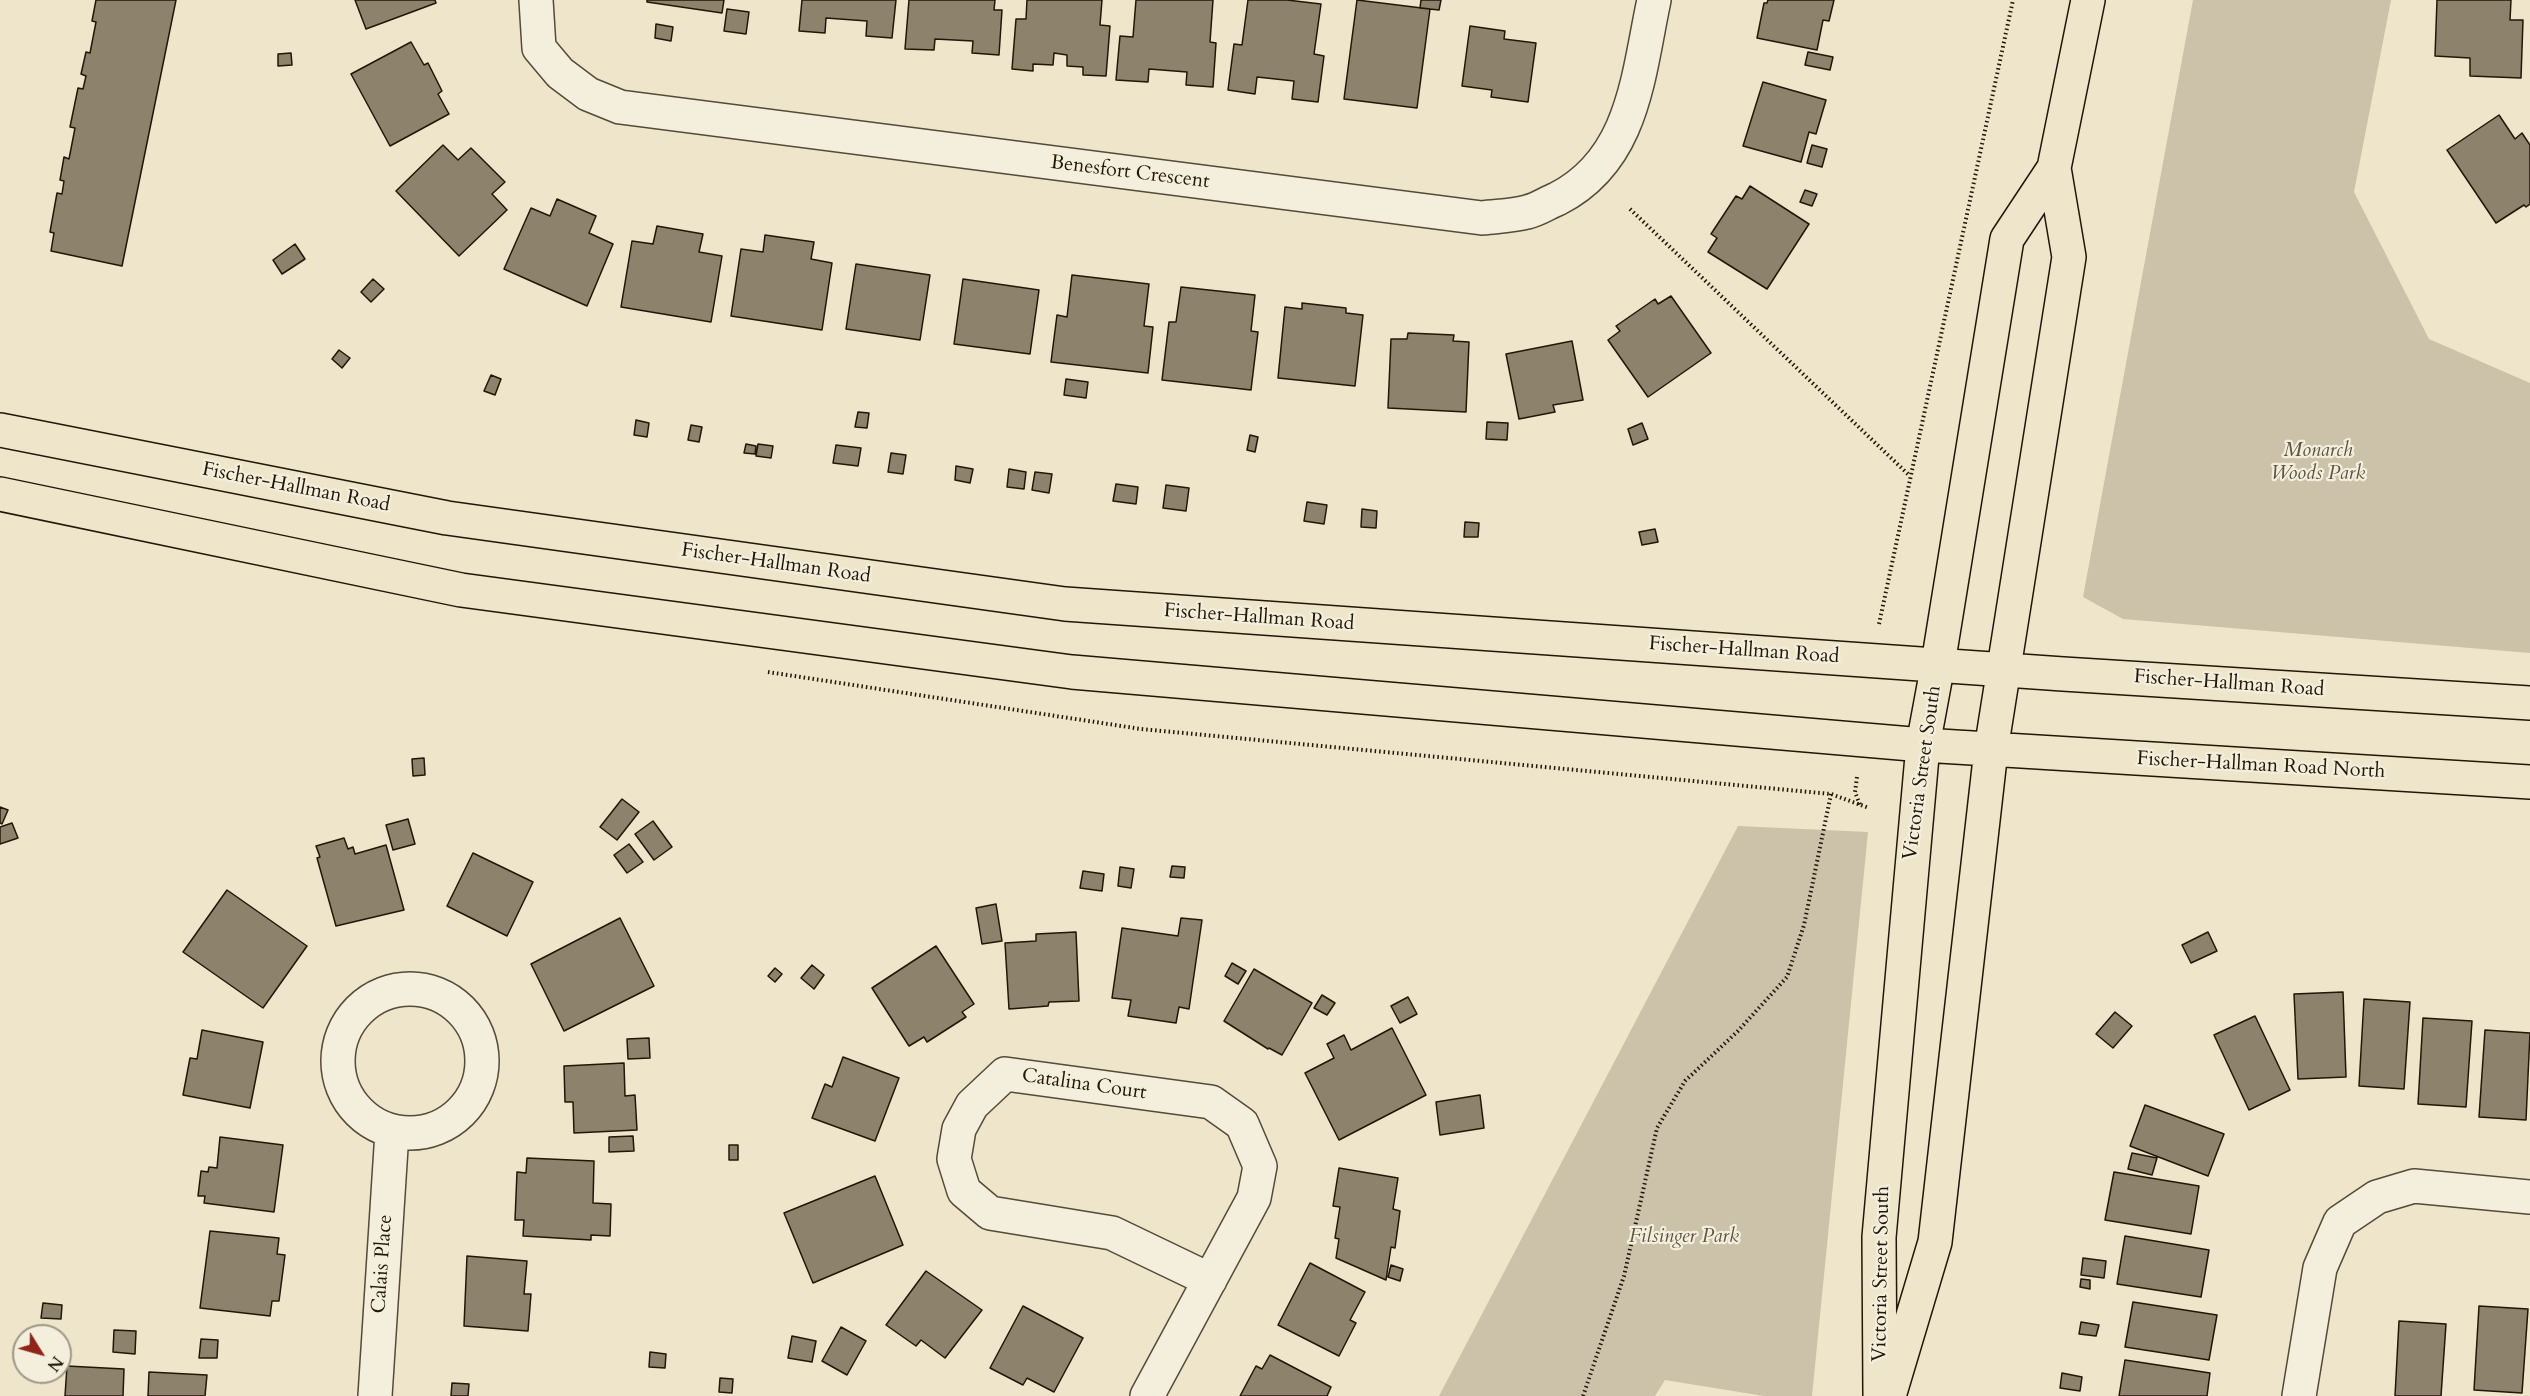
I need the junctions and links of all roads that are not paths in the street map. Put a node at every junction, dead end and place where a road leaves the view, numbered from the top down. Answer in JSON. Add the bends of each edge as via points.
{"nodes":[{"id":1,"x":536,"y":0,"type":"edge"},
{"id":2,"x":1654,"y":0,"type":"edge"},
{"id":3,"x":2088,"y":0,"type":"edge"},
{"id":4,"x":2054,"y":168,"type":"junction"},
{"id":5,"x":0,"y":430,"type":"edge"},
{"id":6,"x":0,"y":494,"type":"edge"},
{"id":7,"x":1938,"y":664,"type":"junction"},
{"id":8,"x":2003,"y":669,"type":"junction"},
{"id":9,"x":2530,"y":703,"type":"edge"},
{"id":10,"x":1923,"y":745,"type":"junction"},
{"id":11,"x":1991,"y":750,"type":"junction"},
{"id":12,"x":2530,"y":782,"type":"edge"},
{"id":13,"x":392,"y":1132,"type":"junction"},
{"id":14,"x":2530,"y":1197,"type":"edge"},
{"id":15,"x":1210,"y":1280,"type":"junction"},
{"id":16,"x":375,"y":1396,"type":"edge"},
{"id":17,"x":1147,"y":1396,"type":"edge"},
{"id":18,"x":1880,"y":1396,"type":"edge"},
{"id":19,"x":1889,"y":1396,"type":"edge"},
{"id":20,"x":2300,"y":1396,"type":"edge"}],
"edges":[{"from":1,"to":2,"type":"street","name":"Benesfort Crescent","via":[[539,48],[560,73],[588,94],[620,107],[1482,218],[1529,212],[1570,192],[1592,174],[1612,149],[1630,113]]},
{"from":3,"to":4,"type":"main road","name":"Victoria Street South"},
{"from":4,"to":7,"type":"main road","name":"Victoria Street South","via":[[2007,239]]},
{"from":4,"to":8,"type":"main road","name":"Victoria Street South","via":[[2069,257]]},
{"from":5,"to":7,"type":"main road","name":"Fischer-Hallman Road","via":[[447,518],[1065,604]]},
{"from":6,"to":10,"type":"main road","via":[[461,590],[1060,671]]},
{"from":7,"to":8,"type":"main road","name":"Fischer-Hallman Road"},
{"from":7,"to":10,"type":"main road","name":"Victoria Street South"},
{"from":8,"to":9,"type":"main road","name":"Fischer-Hallman Road"},
{"from":8,"to":11,"type":"main road","name":"Victoria Street South"},
{"from":10,"to":11,"type":"main road"},
{"from":10,"to":18,"type":"main road","name":"Victoria Street South","via":[[1879,1237]]},
{"from":11,"to":12,"type":"main road","name":"Fischer-Hallman Road North"},
{"from":11,"to":19,"type":"main road","name":"Victoria Street South","via":[[1935,1242]]},
{"from":13,"to":13,"type":"street","via":[[417,1133],[445,1124],[465,1108],[479,1081],[482,1057],[467,1017],[444,997],[420,989],[401,989],[368,1002],[350,1019],[338,1048],[338,1073],[344,1094],[359,1114]]},
{"from":13,"to":16,"type":"street","name":"Calais Place"},
{"from":14,"to":20,"type":"street","via":[[2414,1186],[2377,1197],[2340,1222],[2320,1268]]},
{"from":15,"to":15,"type":"street","name":"Catalina Court","via":[[1254,1198],[1260,1166],[1242,1124],[1211,1102],[1005,1074],[972,1105],[959,1129],[954,1159],[964,1191],[990,1213],[1112,1233]]},
{"from":15,"to":17,"type":"street","name":"Catalina Court"}]}
